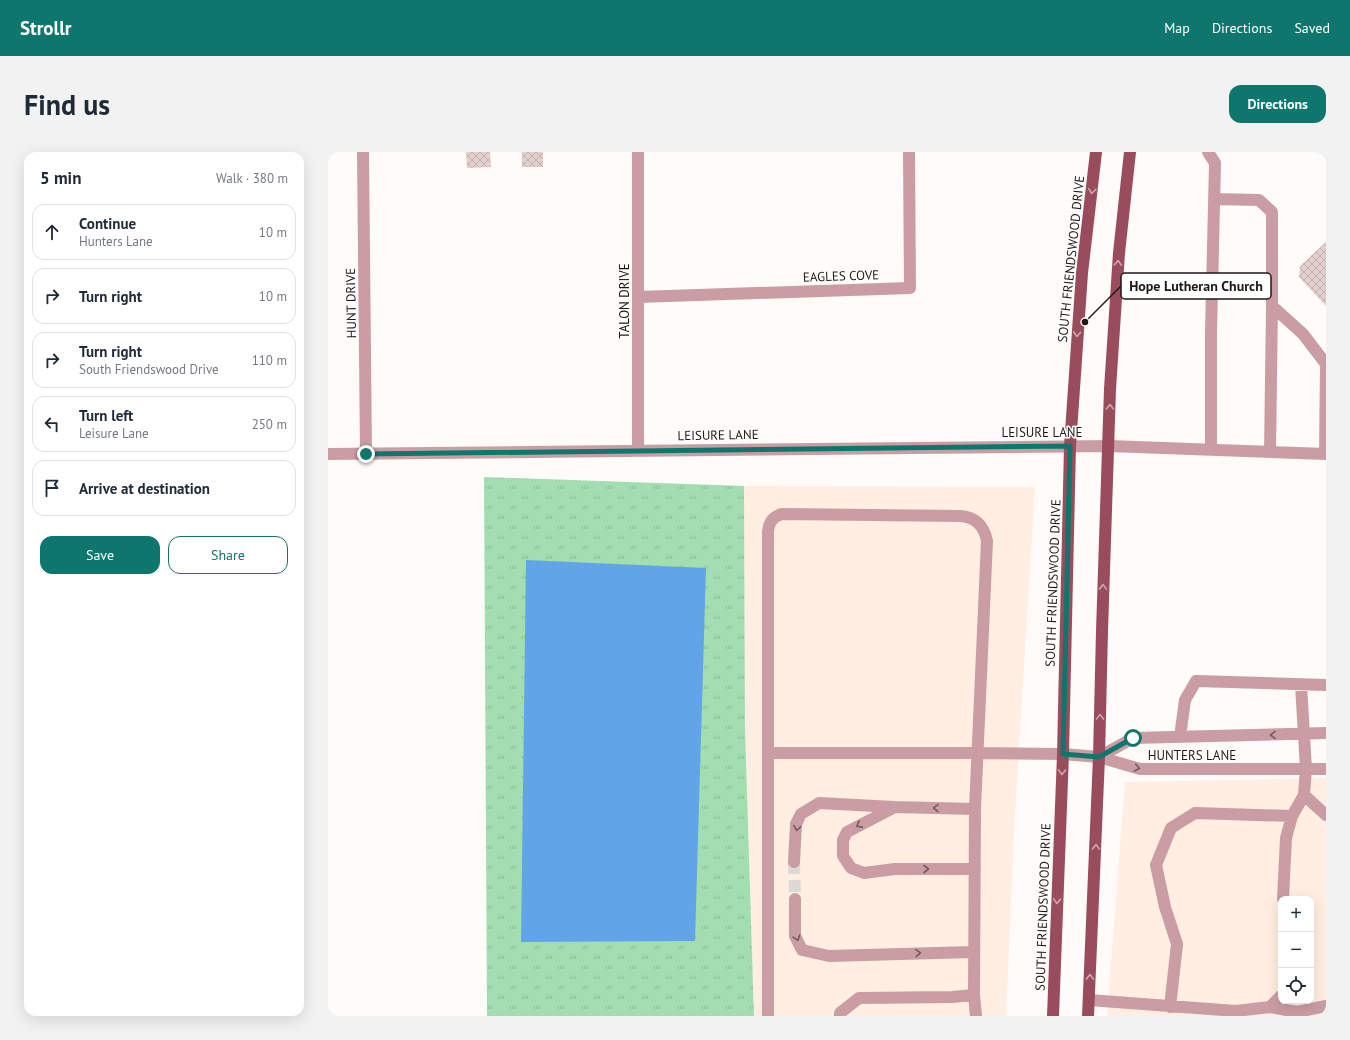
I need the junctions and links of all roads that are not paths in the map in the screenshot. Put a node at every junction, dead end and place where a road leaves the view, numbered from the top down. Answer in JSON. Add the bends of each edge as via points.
{"nodes":[{"id":1,"x":363,"y":152,"type":"edge"},
{"id":2,"x":638,"y":152,"type":"edge"},
{"id":3,"x":909,"y":152,"type":"edge"},
{"id":4,"x":1096,"y":152,"type":"edge"},
{"id":5,"x":1130,"y":152,"type":"edge"},
{"id":6,"x":1208,"y":152,"type":"edge"},
{"id":7,"x":1215,"y":199,"type":"junction"},
{"id":8,"x":638,"y":297,"type":"junction"},
{"id":9,"x":1272,"y":306,"type":"junction"},
{"id":10,"x":1070,"y":446,"type":"junction"},
{"id":11,"x":1109,"y":446,"type":"junction"},
{"id":12,"x":1210,"y":449,"type":"junction"},
{"id":13,"x":638,"y":450,"type":"junction"},
{"id":14,"x":1270,"y":452,"type":"junction"},
{"id":15,"x":328,"y":454,"type":"edge"},
{"id":16,"x":366,"y":454,"type":"junction"},
{"id":17,"x":1325,"y":454,"type":"edge"},
{"id":18,"x":1301,"y":685,"type":"junction"},
{"id":19,"x":1326,"y":685,"type":"edge"},
{"id":20,"x":1303,"y":734,"type":"junction"},
{"id":21,"x":1326,"y":734,"type":"edge"},
{"id":22,"x":1180,"y":737,"type":"junction"},
{"id":23,"x":978,"y":752,"type":"junction"},
{"id":24,"x":768,"y":753,"type":"junction"},
{"id":25,"x":1063,"y":754,"type":"junction"},
{"id":26,"x":1099,"y":757,"type":"junction"},
{"id":27,"x":1306,"y":769,"type":"junction"},
{"id":28,"x":1326,"y":769,"type":"edge"},
{"id":29,"x":1304,"y":795,"type":"junction"},
{"id":30,"x":894,"y":807,"type":"junction"},
{"id":31,"x":975,"y":809,"type":"junction"},
{"id":32,"x":1326,"y":815,"type":"edge"},
{"id":33,"x":1292,"y":816,"type":"junction"},
{"id":34,"x":794,"y":862,"type":"tunnel mouth"},
{"id":35,"x":975,"y":869,"type":"junction"},
{"id":36,"x":1283,"y":896,"type":"edge"},
{"id":37,"x":795,"y":899,"type":"tunnel mouth"},
{"id":38,"x":973,"y":952,"type":"junction"},
{"id":39,"x":974,"y":995,"type":"junction"},
{"id":40,"x":1278,"y":999,"type":"edge"},
{"id":41,"x":1089,"y":1000,"type":"junction"},
{"id":42,"x":1326,"y":1006,"type":"edge"},
{"id":43,"x":1170,"y":1007,"type":"junction"},
{"id":44,"x":1270,"y":1007,"type":"junction"},
{"id":45,"x":768,"y":1016,"type":"edge"},
{"id":46,"x":840,"y":1016,"type":"edge"},
{"id":47,"x":976,"y":1016,"type":"edge"},
{"id":48,"x":1053,"y":1016,"type":"edge"},
{"id":49,"x":1088,"y":1016,"type":"edge"}],
"edges":[{"from":1,"to":16,"type":"street","name":"HUNT DRIVE"},
{"from":2,"to":8,"type":"street","name":"TALON DRIVE"},
{"from":3,"to":8,"type":"street","name":"EAGLES COVE","via":[[910,288]]},
{"from":4,"to":10,"type":"main road","name":"SOUTH FRIENDSWOOD DRIVE","one_way":true,"via":[[1082,273]]},
{"from":11,"to":5,"type":"main road","one_way":true,"via":[[1119,253]]},
{"from":6,"to":7,"type":"street","via":[[1215,163]]},
{"from":7,"to":9,"type":"street","via":[[1259,200],[1272,212]]},
{"from":7,"to":12,"type":"street"},
{"from":8,"to":13,"type":"street","name":"TALON DRIVE"},
{"from":9,"to":14,"type":"street"},
{"from":9,"to":17,"type":"street","via":[[1303,334],[1326,364]]},
{"from":10,"to":11,"type":"street","name":"LEISURE LANE"},
{"from":10,"to":13,"type":"street","name":"LEISURE LANE"},
{"from":10,"to":25,"type":"main road","name":"SOUTH FRIENDSWOOD DRIVE"},
{"from":11,"to":12,"type":"street","name":"LEISURE LANE"},
{"from":26,"to":11,"type":"main road","one_way":true},
{"from":12,"to":14,"type":"street","name":"LEISURE LANE"},
{"from":13,"to":16,"type":"street","name":"LEISURE LANE"},
{"from":14,"to":17,"type":"street","name":"LEISURE LANE"},
{"from":15,"to":16,"type":"street","name":"LEISURE LANE"},
{"from":18,"to":19,"type":"street"},
{"from":18,"to":20,"type":"street"},
{"from":18,"to":22,"type":"street","via":[[1196,681],[1185,700]]},
{"from":20,"to":21,"type":"street","name":"HUNTERS LANE"},
{"from":20,"to":22,"type":"street","name":"HUNTERS LANE","one_way":true},
{"from":20,"to":27,"type":"street"},
{"from":22,"to":26,"type":"street","name":"HUNTERS LANE","via":[[1133,738]]},
{"from":23,"to":24,"type":"street"},
{"from":23,"to":24,"type":"street","via":[[987,541],[984,529],[968,516],[782,514],[773,518],[768,532]]},
{"from":23,"to":25,"type":"street"},
{"from":23,"to":31,"type":"street"},
{"from":24,"to":45,"type":"street"},
{"from":25,"to":26,"type":"street"},
{"from":25,"to":48,"type":"main road","name":"SOUTH FRIENDSWOOD DRIVE","one_way":true},
{"from":26,"to":27,"type":"street","name":"HUNTERS LANE","one_way":true,"via":[[1140,769]]},
{"from":41,"to":26,"type":"main road","one_way":true},
{"from":27,"to":28,"type":"street","name":"HUNTERS LANE"},
{"from":27,"to":29,"type":"street"},
{"from":29,"to":32,"type":"street"},
{"from":29,"to":33,"type":"street"},
{"from":31,"to":30,"type":"street","one_way":true},
{"from":30,"to":34,"type":"street","one_way":true,"via":[[819,803],[801,814],[796,824]]},
{"from":30,"to":35,"type":"street","one_way":true,"via":[[847,832],[843,840],[843,856],[852,868],[864,873],[895,869]]},
{"from":31,"to":35,"type":"street"},
{"from":33,"to":36,"type":"street","via":[[1286,838]]},
{"from":33,"to":43,"type":"street","via":[[1195,813],[1171,828],[1156,865],[1164,907],[1177,944]]},
{"from":35,"to":38,"type":"street"},
{"from":37,"to":38,"type":"street","one_way":true,"via":[[795,936],[802,950],[829,956]]},
{"from":38,"to":39,"type":"street"},
{"from":39,"to":46,"type":"street","via":[[859,998],[840,1013]]},
{"from":39,"to":47,"type":"street"},
{"from":40,"to":44,"type":"street"},
{"from":41,"to":43,"type":"street"},
{"from":41,"to":49,"type":"main road"},
{"from":42,"to":44,"type":"street","via":[[1297,1012]]},
{"from":43,"to":44,"type":"street","via":[[1236,1011]]}]}
